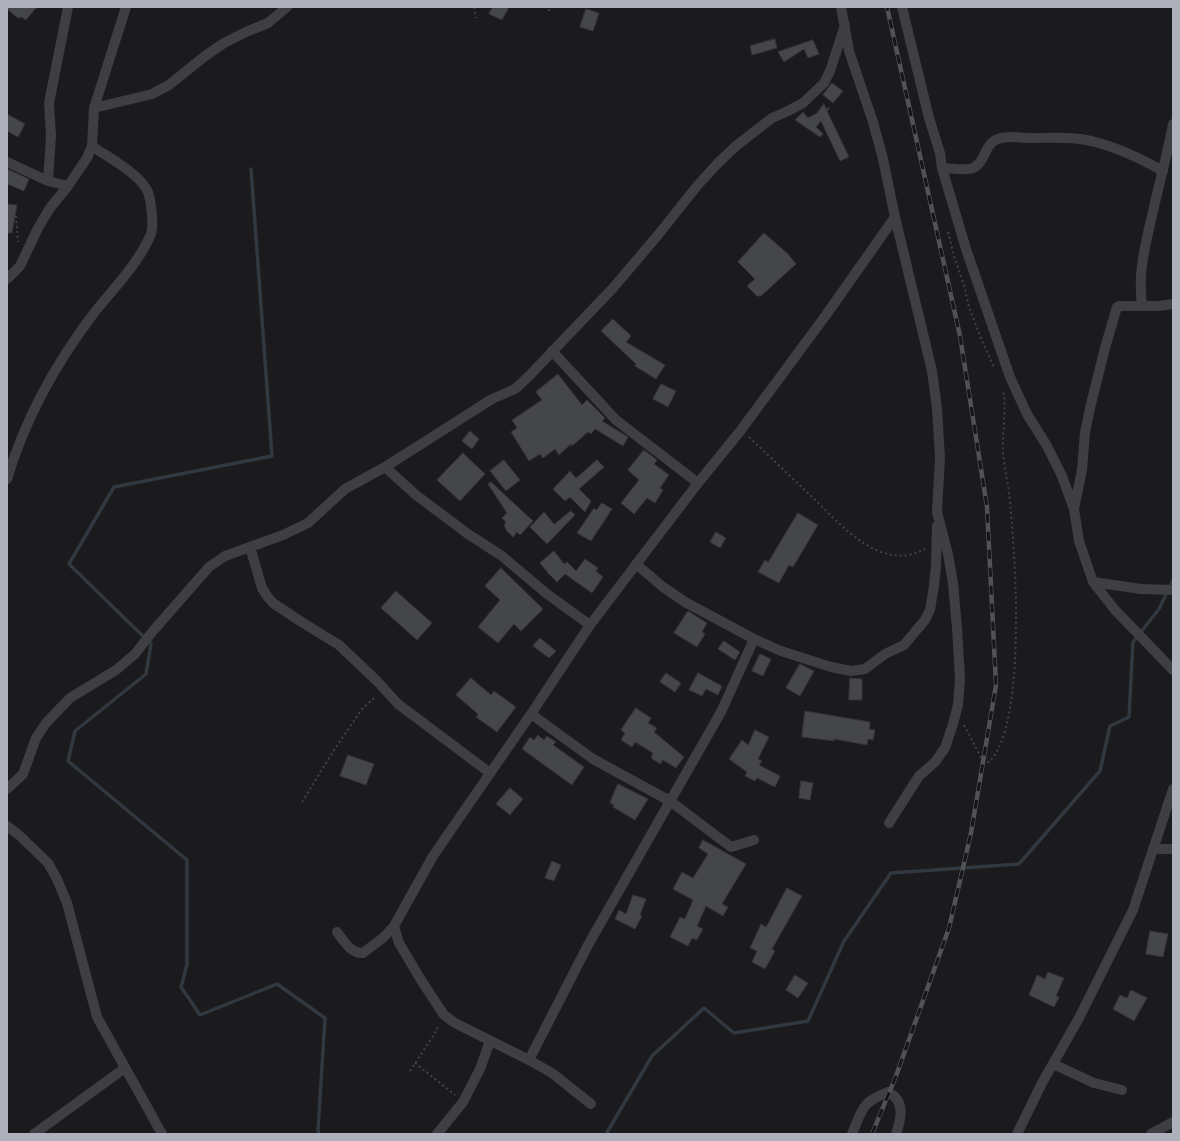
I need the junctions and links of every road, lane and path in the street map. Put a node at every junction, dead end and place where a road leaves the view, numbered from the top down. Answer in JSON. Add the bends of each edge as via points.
{"nodes":[{"id":1,"x":68,"y":7,"type":"edge"},
{"id":2,"x":126,"y":7,"type":"edge"},
{"id":3,"x":287,"y":7,"type":"edge"},
{"id":4,"x":474,"y":7,"type":"edge"},
{"id":5,"x":550,"y":7,"type":"edge"},
{"id":6,"x":841,"y":7,"type":"edge"},
{"id":7,"x":902,"y":7,"type":"edge"},
{"id":8,"x":549,"y":11,"type":"dead end"},
{"id":9,"x":476,"y":18,"type":"dead end"},
{"id":10,"x":845,"y":25,"type":"junction"},
{"id":11,"x":94,"y":108,"type":"junction"},
{"id":12,"x":1173,"y":124,"type":"edge"},
{"id":13,"x":92,"y":146,"type":"junction"},
{"id":14,"x":1169,"y":160,"type":"edge"},
{"id":15,"x":7,"y":162,"type":"edge"},
{"id":16,"x":942,"y":168,"type":"junction"},
{"id":17,"x":1163,"y":171,"type":"junction"},
{"id":18,"x":48,"y":181,"type":"junction"},
{"id":19,"x":68,"y":186,"type":"junction"},
{"id":20,"x":16,"y":216,"type":"dead end"},
{"id":21,"x":895,"y":217,"type":"junction"},
{"id":22,"x":947,"y":226,"type":"dead end"},
{"id":23,"x":20,"y":266,"type":"junction"},
{"id":24,"x":7,"y":279,"type":"edge"},
{"id":25,"x":1173,"y":304,"type":"edge"},
{"id":26,"x":1142,"y":305,"type":"junction"},
{"id":27,"x":552,"y":351,"type":"junction"},
{"id":28,"x":994,"y":368,"type":"dead end"},
{"id":29,"x":1002,"y":386,"type":"dead end"},
{"id":30,"x":741,"y":430,"type":"junction"},
{"id":31,"x":385,"y":467,"type":"junction"},
{"id":32,"x":7,"y":479,"type":"edge"},
{"id":33,"x":698,"y":482,"type":"junction"},
{"id":34,"x":1074,"y":509,"type":"junction"},
{"id":35,"x":937,"y":512,"type":"junction"},
{"id":36,"x":936,"y":543,"type":"junction"},
{"id":37,"x":250,"y":547,"type":"junction"},
{"id":38,"x":636,"y":564,"type":"junction"},
{"id":39,"x":1093,"y":582,"type":"junction"},
{"id":40,"x":1173,"y":590,"type":"edge"},
{"id":41,"x":590,"y":625,"type":"junction"},
{"id":42,"x":754,"y":639,"type":"junction"},
{"id":43,"x":1173,"y":670,"type":"edge"},
{"id":44,"x":384,"y":688,"type":"junction"},
{"id":45,"x":531,"y":714,"type":"junction"},
{"id":46,"x":963,"y":723,"type":"dead end"},
{"id":47,"x":490,"y":773,"type":"junction"},
{"id":48,"x":7,"y":789,"type":"edge"},
{"id":49,"x":1173,"y":789,"type":"edge"},
{"id":50,"x":670,"y":801,"type":"junction"},
{"id":51,"x":302,"y":802,"type":"dead end"},
{"id":52,"x":889,"y":823,"type":"dead end"},
{"id":53,"x":7,"y":826,"type":"edge"},
{"id":54,"x":754,"y":840,"type":"dead end"},
{"id":55,"x":1153,"y":849,"type":"junction"},
{"id":56,"x":1173,"y":849,"type":"edge"},
{"id":57,"x":394,"y":926,"type":"junction"},
{"id":58,"x":338,"y":932,"type":"dead end"},
{"id":59,"x":444,"y":1015,"type":"junction"},
{"id":60,"x":490,"y":1041,"type":"junction"},
{"id":61,"x":529,"y":1060,"type":"junction"},
{"id":62,"x":415,"y":1063,"type":"junction"},
{"id":63,"x":1053,"y":1064,"type":"junction"},
{"id":64,"x":125,"y":1068,"type":"junction"},
{"id":65,"x":410,"y":1071,"type":"dead end"},
{"id":66,"x":1122,"y":1090,"type":"dead end"},
{"id":67,"x":463,"y":1102,"type":"junction"},
{"id":68,"x":591,"y":1104,"type":"dead end"},
{"id":69,"x":1173,"y":1122,"type":"edge"},
{"id":70,"x":34,"y":1134,"type":"edge"},
{"id":71,"x":162,"y":1134,"type":"edge"},
{"id":72,"x":438,"y":1134,"type":"edge"},
{"id":73,"x":852,"y":1134,"type":"edge"},
{"id":74,"x":896,"y":1134,"type":"edge"},
{"id":75,"x":1017,"y":1134,"type":"edge"},
{"id":76,"x":1151,"y":1134,"type":"edge"}],
"edges":[{"from":1,"to":18,"type":"street","via":[[49,103]]},
{"from":2,"to":11,"type":"street"},
{"from":3,"to":11,"type":"street","via":[[268,23],[224,43],[169,85],[152,94]]},
{"from":4,"to":9,"type":"path"},
{"from":5,"to":8,"type":"path"},
{"from":6,"to":10,"type":"street"},
{"from":7,"to":16,"type":"street"},
{"from":10,"to":21,"type":"street","via":[[849,51],[883,159]]},
{"from":10,"to":27,"type":"street","via":[[824,83],[803,102],[772,118],[717,164],[632,265]]},
{"from":11,"to":13,"type":"street"},
{"from":12,"to":14,"type":"street"},
{"from":13,"to":19,"type":"street"},
{"from":13,"to":32,"type":"street","via":[[139,178],[148,192],[152,232],[119,284],[95,312],[46,386],[14,455]]},
{"from":14,"to":17,"type":"street"},
{"from":15,"to":18,"type":"street"},
{"from":16,"to":17,"type":"street","via":[[972,168],[983,159],[989,146],[996,139],[1009,137],[1081,139],[1116,149]]},
{"from":16,"to":34,"type":"street","via":[[966,249],[1010,377],[1027,414],[1062,476]]},
{"from":17,"to":26,"type":"street","via":[[1142,255]]},
{"from":18,"to":19,"type":"street"},
{"from":19,"to":23,"type":"street","via":[[42,221]]},
{"from":20,"to":23,"type":"path"},
{"from":21,"to":30,"type":"street"},
{"from":21,"to":35,"type":"street","via":[[932,371],[940,458]]},
{"from":22,"to":28,"type":"path","via":[[969,307]]},
{"from":23,"to":24,"type":"street"},
{"from":25,"to":26,"type":"street"},
{"from":26,"to":34,"type":"street","via":[[1117,307],[1114,315],[1091,404]]},
{"from":27,"to":31,"type":"street","via":[[515,389],[492,399]]},
{"from":27,"to":33,"type":"street","via":[[616,420]]},
{"from":29,"to":46,"type":"path","via":[[1005,404],[1003,452],[1009,491],[1016,652],[1007,722],[1001,743],[994,758],[989,762],[983,761]]},
{"from":30,"to":33,"type":"street"},
{"from":30,"to":36,"type":"path","via":[[844,528],[867,546],[883,553],[901,556],[918,553]]},
{"from":31,"to":37,"type":"street","via":[[345,489],[308,523]]},
{"from":31,"to":41,"type":"street","via":[[416,495],[502,556],[547,594]]},
{"from":33,"to":38,"type":"street"},
{"from":34,"to":39,"type":"street","via":[[1079,540]]},
{"from":35,"to":36,"type":"street"},
{"from":35,"to":52,"type":"street","via":[[953,582],[960,679],[958,705],[945,748],[935,762],[919,776]]},
{"from":36,"to":42,"type":"street","via":[[934,586],[928,615],[904,645],[886,654],[865,670],[851,671],[831,667]]},
{"from":37,"to":44,"type":"street","via":[[262,588],[273,603],[339,644]]},
{"from":37,"to":48,"type":"street","via":[[225,556],[209,567],[135,654],[116,670],[70,698],[46,723],[36,738],[24,774]]},
{"from":38,"to":41,"type":"street"},
{"from":38,"to":42,"type":"street","via":[[685,602]]},
{"from":39,"to":40,"type":"street","via":[[1141,589]]},
{"from":39,"to":43,"type":"street","via":[[1114,610]]},
{"from":41,"to":45,"type":"street"},
{"from":42,"to":50,"type":"street","via":[[721,712]]},
{"from":44,"to":47,"type":"street","via":[[398,704]]},
{"from":44,"to":51,"type":"path","via":[[362,709]]},
{"from":45,"to":47,"type":"street"},
{"from":45,"to":50,"type":"street","via":[[593,759]]},
{"from":47,"to":57,"type":"street","via":[[433,856]]},
{"from":49,"to":55,"type":"street"},
{"from":50,"to":54,"type":"street","via":[[731,847]]},
{"from":50,"to":61,"type":"street","via":[[588,945]]},
{"from":53,"to":64,"type":"street","via":[[48,864],[57,879],[67,903],[97,1018]]},
{"from":55,"to":56,"type":"street"},
{"from":55,"to":63,"type":"street","via":[[1133,910]]},
{"from":57,"to":58,"type":"street","via":[[363,953],[357,953],[347,946]]},
{"from":57,"to":59,"type":"street","via":[[399,943]]},
{"from":59,"to":60,"type":"street","via":[[455,1024]]},
{"from":59,"to":62,"type":"path"},
{"from":60,"to":61,"type":"street"},
{"from":60,"to":67,"type":"street","via":[[480,1069]]},
{"from":61,"to":68,"type":"street","via":[[552,1073]]},
{"from":62,"to":65,"type":"path"},
{"from":62,"to":67,"type":"path"},
{"from":63,"to":66,"type":"street","via":[[1094,1083]]},
{"from":63,"to":75,"type":"street"},
{"from":64,"to":70,"type":"street"},
{"from":64,"to":71,"type":"street"},
{"from":67,"to":72,"type":"street"},
{"from":69,"to":76,"type":"street"},
{"from":73,"to":74,"type":"street","via":[[864,1106],[872,1099],[888,1092],[895,1095],[901,1109],[901,1121]]}]}
